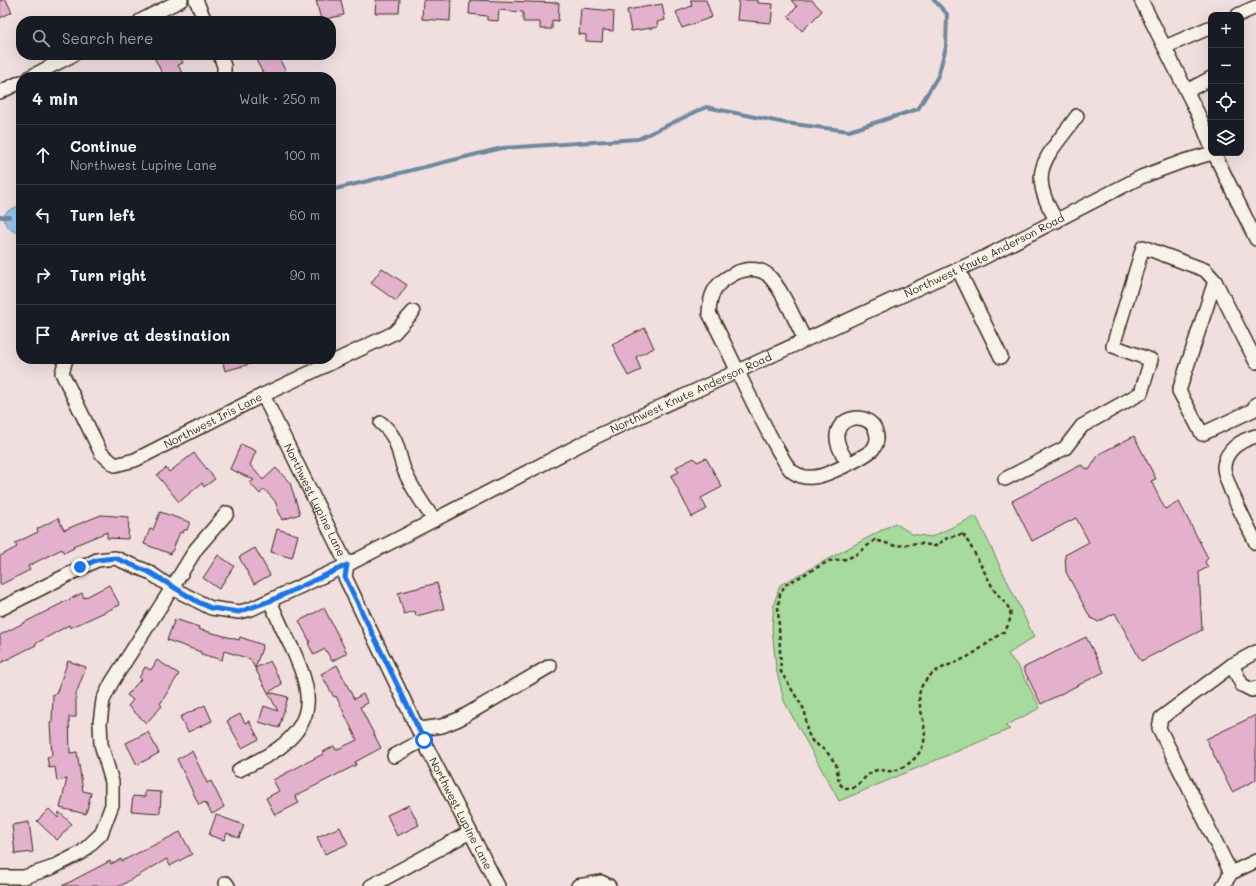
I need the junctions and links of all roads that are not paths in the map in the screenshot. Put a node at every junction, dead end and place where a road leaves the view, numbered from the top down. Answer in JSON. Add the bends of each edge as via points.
{"nodes":[{"id":1,"x":181,"y":0,"type":"edge"},
{"id":2,"x":196,"y":0,"type":"edge"},
{"id":3,"x":1141,"y":0,"type":"edge"},
{"id":4,"x":1256,"y":7,"type":"edge"},
{"id":5,"x":1244,"y":12,"type":"edge"},
{"id":6,"x":150,"y":16,"type":"edge"},
{"id":7,"x":203,"y":16,"type":"edge"},
{"id":8,"x":1208,"y":28,"type":"edge"},
{"id":9,"x":1165,"y":47,"type":"junction"},
{"id":10,"x":63,"y":60,"type":"edge"},
{"id":11,"x":222,"y":60,"type":"edge"},
{"id":12,"x":40,"y":72,"type":"edge"},
{"id":13,"x":224,"y":72,"type":"edge"},
{"id":14,"x":1208,"y":80,"type":"edge"},
{"id":15,"x":16,"y":84,"type":"edge"},
{"id":16,"x":1187,"y":91,"type":"junction"},
{"id":17,"x":0,"y":92,"type":"edge"},
{"id":18,"x":1077,"y":116,"type":"dead end"},
{"id":19,"x":1208,"y":138,"type":"edge"},
{"id":20,"x":1208,"y":154,"type":"edge"},
{"id":21,"x":1214,"y":156,"type":"edge"},
{"id":22,"x":1057,"y":221,"type":"junction"},
{"id":23,"x":1256,"y":239,"type":"edge"},
{"id":24,"x":958,"y":269,"type":"junction"},
{"id":25,"x":1215,"y":281,"type":"junction"},
{"id":26,"x":413,"y":312,"type":"dead end"},
{"id":27,"x":805,"y":340,"type":"junction"},
{"id":28,"x":1000,"y":357,"type":"dead end"},
{"id":29,"x":336,"y":360,"type":"edge"},
{"id":30,"x":1256,"y":362,"type":"edge"},
{"id":31,"x":65,"y":364,"type":"edge"},
{"id":32,"x":328,"y":364,"type":"edge"},
{"id":33,"x":738,"y":371,"type":"junction"},
{"id":34,"x":263,"y":395,"type":"junction"},
{"id":35,"x":1255,"y":408,"type":"edge"},
{"id":36,"x":381,"y":423,"type":"dead end"},
{"id":37,"x":1256,"y":436,"type":"edge"},
{"id":38,"x":848,"y":463,"type":"dead end"},
{"id":39,"x":1005,"y":479,"type":"dead end"},
{"id":40,"x":228,"y":514,"type":"dead end"},
{"id":41,"x":434,"y":520,"type":"junction"},
{"id":42,"x":1256,"y":543,"type":"edge"},
{"id":43,"x":347,"y":565,"type":"junction"},
{"id":44,"x":172,"y":588,"type":"junction"},
{"id":45,"x":270,"y":601,"type":"junction"},
{"id":46,"x":0,"y":609,"type":"edge"},
{"id":47,"x":1256,"y":652,"type":"edge"},
{"id":48,"x":1232,"y":665,"type":"junction"},
{"id":49,"x":550,"y":666,"type":"dead end"},
{"id":50,"x":1256,"y":688,"type":"edge"},
{"id":51,"x":421,"y":734,"type":"junction"},
{"id":52,"x":394,"y":756,"type":"dead end"},
{"id":53,"x":239,"y":770,"type":"dead end"},
{"id":54,"x":470,"y":832,"type":"junction"},
{"id":55,"x":1256,"y":861,"type":"edge"},
{"id":56,"x":1231,"y":873,"type":"junction"},
{"id":57,"x":0,"y":876,"type":"edge"},
{"id":58,"x":372,"y":886,"type":"edge"},
{"id":59,"x":498,"y":886,"type":"edge"},
{"id":60,"x":578,"y":886,"type":"edge"},
{"id":61,"x":608,"y":886,"type":"edge"},
{"id":62,"x":1223,"y":886,"type":"edge"}],
"edges":[{"from":1,"to":6,"type":"street"},
{"from":2,"to":7,"type":"street"},
{"from":3,"to":9,"type":"street"},
{"from":4,"to":5,"type":"street"},
{"from":8,"to":9,"type":"street"},
{"from":9,"to":16,"type":"street"},
{"from":10,"to":12,"type":"street"},
{"from":11,"to":13,"type":"street"},
{"from":14,"to":16,"type":"street"},
{"from":15,"to":17,"type":"street"},
{"from":16,"to":19,"type":"street"},
{"from":18,"to":22,"type":"street","via":[[1042,165],[1044,199]]},
{"from":20,"to":22,"type":"street","name":"Northwest Knute Anderson Road","via":[[1141,177]]},
{"from":21,"to":23,"type":"street"},
{"from":22,"to":24,"type":"street","name":"Northwest Knute Anderson Road"},
{"from":24,"to":27,"type":"street","name":"Northwest Knute Anderson Road"},
{"from":24,"to":28,"type":"street"},
{"from":25,"to":30,"type":"street"},
{"from":25,"to":35,"type":"street","via":[[1179,391],[1202,434]]},
{"from":25,"to":39,"type":"street","via":[[1205,270],[1143,247],[1113,346],[1150,360],[1141,393],[1082,426],[1065,448]]},
{"from":26,"to":29,"type":"street","name":"Northwest Iris Lane","via":[[394,333]]},
{"from":27,"to":33,"type":"street","name":"Northwest Knute Anderson Road"},
{"from":27,"to":33,"type":"street","via":[[777,287],[767,274],[747,269],[733,274],[721,281],[712,292],[710,313]]},
{"from":31,"to":34,"type":"street","name":"Northwest Iris Lane","via":[[62,373],[101,453],[115,465],[135,460]]},
{"from":32,"to":34,"type":"street","name":"Northwest Iris Lane"},
{"from":33,"to":38,"type":"street","via":[[791,471],[814,477]]},
{"from":33,"to":41,"type":"street","name":"Northwest Knute Anderson Road","via":[[593,438]]},
{"from":34,"to":43,"type":"street","name":"Northwest Lupine Lane"},
{"from":36,"to":41,"type":"street","via":[[388,428],[398,447],[404,472]]},
{"from":37,"to":42,"type":"street","via":[[1243,440],[1230,452],[1224,466],[1231,490]]},
{"from":40,"to":44,"type":"street","via":[[196,549]]},
{"from":41,"to":43,"type":"street","name":"Northwest Knute Anderson Road"},
{"from":43,"to":45,"type":"street","name":"Northwest Knute Anderson Road"},
{"from":43,"to":51,"type":"street","name":"Northwest Lupine Lane","via":[[345,577]]},
{"from":44,"to":45,"type":"street","name":"Northwest Knute Anderson Road","via":[[198,602],[225,611],[239,612]]},
{"from":44,"to":46,"type":"street","name":"Northwest Knute Anderson Road","via":[[149,572],[115,558],[97,560]]},
{"from":44,"to":57,"type":"street","via":[[103,700],[101,744],[112,782],[112,805],[101,834],[81,853],[51,868],[24,877]]},
{"from":45,"to":53,"type":"street","via":[[304,675],[307,709],[300,727],[280,747]]},
{"from":47,"to":48,"type":"street"},
{"from":48,"to":50,"type":"street","via":[[1242,685],[1252,690]]},
{"from":48,"to":56,"type":"street","via":[[1162,718],[1159,728]]},
{"from":49,"to":51,"type":"street","via":[[459,719]]},
{"from":51,"to":52,"type":"street"},
{"from":51,"to":54,"type":"street","name":"Northwest Lupine Lane"},
{"from":54,"to":58,"type":"street"},
{"from":54,"to":59,"type":"street","name":"Northwest Lupine Lane"},
{"from":55,"to":56,"type":"street"},
{"from":56,"to":62,"type":"street"},
{"from":60,"to":61,"type":"street","via":[[601,882]]}]}
